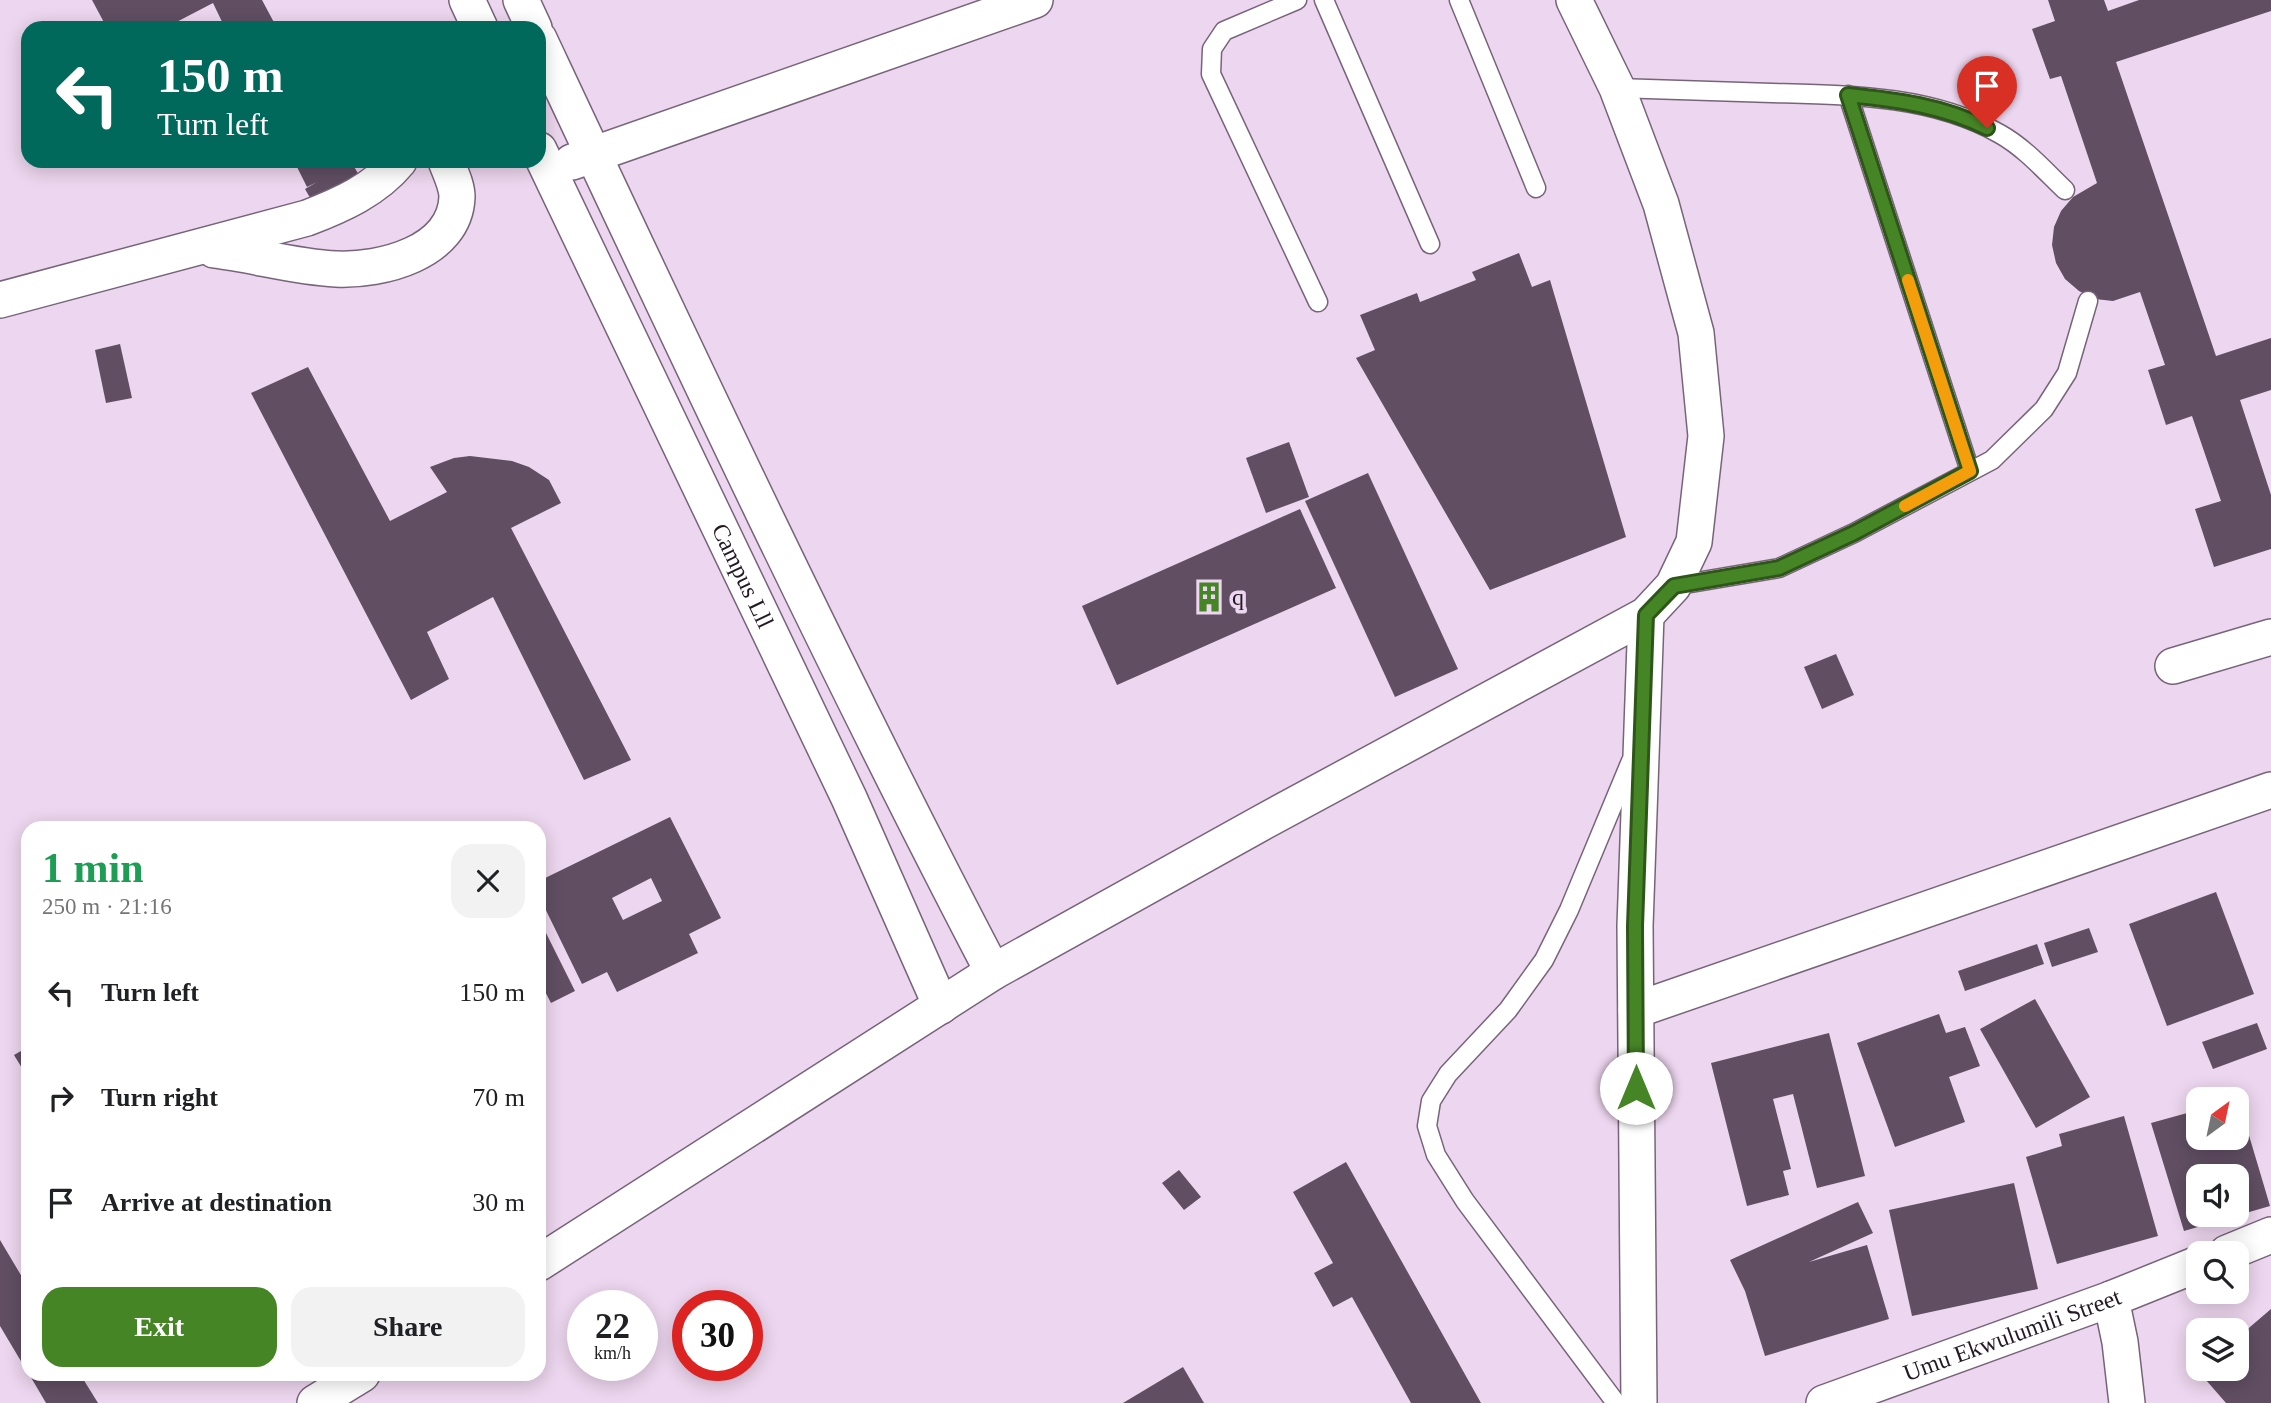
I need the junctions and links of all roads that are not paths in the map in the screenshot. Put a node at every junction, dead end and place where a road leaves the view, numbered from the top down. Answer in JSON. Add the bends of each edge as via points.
{"nodes":[{"id":1,"x":521,"y":0,"type":"edge"},
{"id":2,"x":1035,"y":0,"type":"edge"},
{"id":3,"x":1297,"y":0,"type":"edge"},
{"id":4,"x":1324,"y":0,"type":"edge"},
{"id":5,"x":1459,"y":0,"type":"edge"},
{"id":6,"x":1574,"y":0,"type":"edge"},
{"id":7,"x":531,"y":21,"type":"edge"},
{"id":8,"x":546,"y":54,"type":"edge"},
{"id":9,"x":1617,"y":88,"type":"junction"},
{"id":10,"x":1848,"y":95,"type":"junction"},
{"id":11,"x":594,"y":155,"type":"junction"},
{"id":12,"x":546,"y":160,"type":"edge"},
{"id":13,"x":546,"y":164,"type":"edge"},
{"id":14,"x":393,"y":168,"type":"edge"},
{"id":15,"x":448,"y":168,"type":"edge"},
{"id":16,"x":1536,"y":188,"type":"dead end"},
{"id":17,"x":2065,"y":190,"type":"dead end"},
{"id":18,"x":1430,"y":244,"type":"dead end"},
{"id":19,"x":197,"y":248,"type":"junction"},
{"id":20,"x":0,"y":300,"type":"edge"},
{"id":21,"x":2088,"y":301,"type":"dead end"},
{"id":22,"x":1318,"y":302,"type":"dead end"},
{"id":23,"x":1970,"y":471,"type":"junction"},
{"id":24,"x":1674,"y":586,"type":"junction"},
{"id":25,"x":1646,"y":615,"type":"junction"},
{"id":26,"x":2271,"y":636,"type":"edge"},
{"id":27,"x":2173,"y":666,"type":"dead end"},
{"id":28,"x":1642,"y":735,"type":"junction"},
{"id":29,"x":2271,"y":790,"type":"edge"},
{"id":30,"x":993,"y":972,"type":"junction"},
{"id":31,"x":941,"y":1006,"type":"junction"},
{"id":32,"x":1636,"y":1010,"type":"junction"},
{"id":33,"x":2271,"y":1236,"type":"edge"},
{"id":34,"x":2249,"y":1244,"type":"edge"},
{"id":35,"x":546,"y":1259,"type":"edge"},
{"id":36,"x":2186,"y":1269,"type":"edge"},
{"id":37,"x":2111,"y":1299,"type":"junction"},
{"id":38,"x":351,"y":1381,"type":"edge"},
{"id":39,"x":316,"y":1403,"type":"edge"},
{"id":40,"x":1616,"y":1403,"type":"edge"},
{"id":41,"x":1639,"y":1403,"type":"edge"},
{"id":42,"x":1824,"y":1403,"type":"edge"},
{"id":43,"x":2127,"y":1403,"type":"edge"}],
"edges":[{"from":1,"to":7,"type":"street"},
{"from":2,"to":11,"type":"street"},
{"from":3,"to":22,"type":"lane","via":[[1224,31],[1212,49],[1212,74]]},
{"from":4,"to":18,"type":"lane"},
{"from":5,"to":16,"type":"lane"},
{"from":6,"to":9,"type":"street"},
{"from":8,"to":11,"type":"street"},
{"from":9,"to":10,"type":"lane"},
{"from":9,"to":24,"type":"street","via":[[1661,204],[1696,333],[1706,436],[1694,542]]},
{"from":10,"to":17,"type":"lane","via":[[1910,102],[1973,121],[2021,149]]},
{"from":10,"to":23,"type":"lane"},
{"from":11,"to":12,"type":"street"},
{"from":11,"to":30,"type":"street","via":[[905,804]]},
{"from":13,"to":31,"type":"street","name":"Campus Lll","via":[[849,798]]},
{"from":14,"to":19,"type":"street","via":[[347,203]]},
{"from":15,"to":19,"type":"street","via":[[457,193],[451,218],[436,242],[394,261],[366,268],[317,267]]},
{"from":19,"to":20,"type":"street"},
{"from":21,"to":23,"type":"lane","via":[[2067,373],[2044,409],[1992,460]]},
{"from":23,"to":24,"type":"lane","via":[[1779,568]]},
{"from":24,"to":25,"type":"street"},
{"from":25,"to":28,"type":"street"},
{"from":25,"to":30,"type":"street"},
{"from":26,"to":27,"type":"street"},
{"from":28,"to":32,"type":"street"},
{"from":28,"to":40,"type":"lane","via":[[1544,960],[1508,1010],[1448,1074],[1431,1101],[1427,1126],[1436,1155],[1465,1201]]},
{"from":29,"to":32,"type":"street"},
{"from":30,"to":31,"type":"street"},
{"from":31,"to":35,"type":"street"},
{"from":32,"to":41,"type":"street"},
{"from":33,"to":34,"type":"street"},
{"from":36,"to":37,"type":"street","name":"Umu Ekwulumili Street"},
{"from":37,"to":42,"type":"street","name":"Umu Ekwulumili Street"},
{"from":37,"to":43,"type":"street"},
{"from":38,"to":39,"type":"street"}]}
